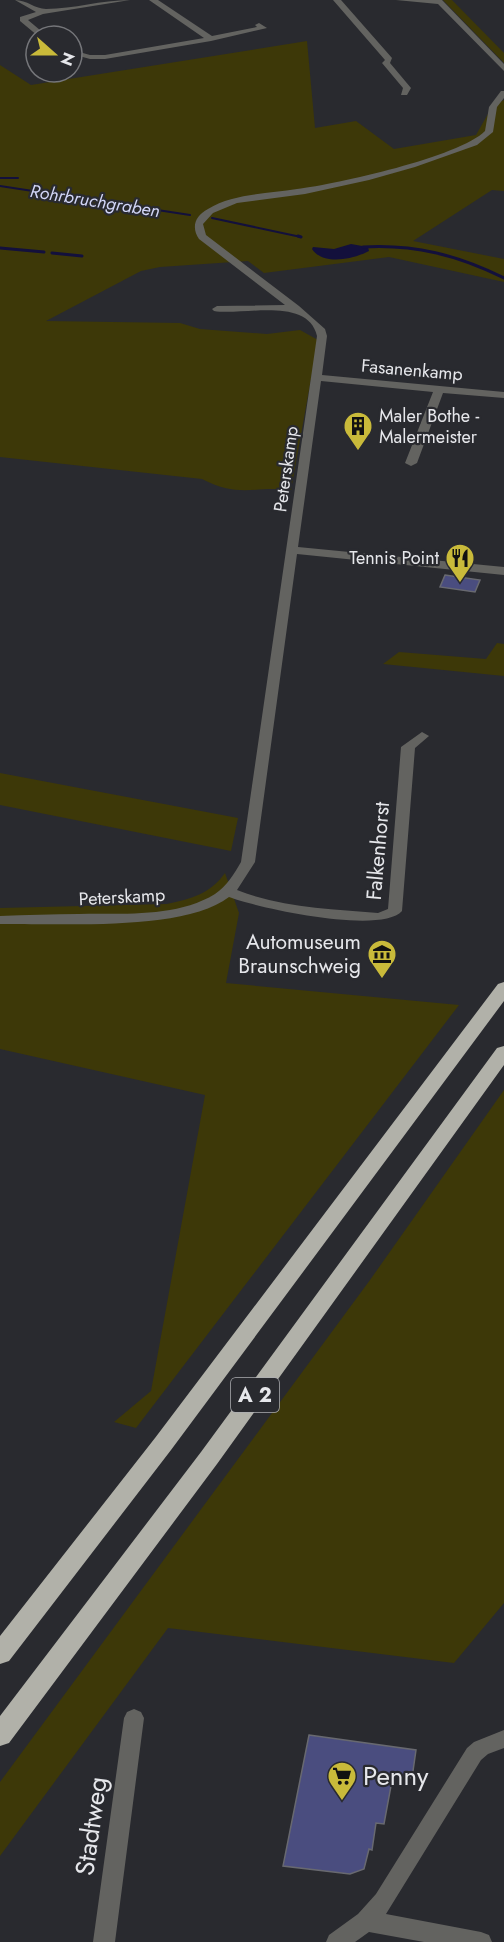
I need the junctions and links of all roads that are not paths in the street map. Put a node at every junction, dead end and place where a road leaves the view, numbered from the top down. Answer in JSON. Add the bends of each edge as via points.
{"nodes":[{"id":1,"x":19,"y":0,"type":"edge"},
{"id":2,"x":126,"y":0,"type":"edge"},
{"id":3,"x":153,"y":0,"type":"edge"},
{"id":4,"x":337,"y":0,"type":"edge"},
{"id":5,"x":400,"y":0,"type":"edge"},
{"id":6,"x":439,"y":1,"type":"edge"},
{"id":7,"x":42,"y":12,"type":"junction"},
{"id":8,"x":27,"y":24,"type":"edge"},
{"id":9,"x":259,"y":25,"type":"dead end"},
{"id":10,"x":212,"y":39,"type":"junction"},
{"id":11,"x":84,"y":55,"type":"edge"},
{"id":12,"x":504,"y":69,"type":"edge"},
{"id":13,"x":404,"y":93,"type":"dead end"},
{"id":14,"x":504,"y":93,"type":"edge"},
{"id":15,"x":296,"y":308,"type":"junction"},
{"id":16,"x":217,"y":309,"type":"dead end"},
{"id":17,"x":317,"y":378,"type":"junction"},
{"id":18,"x":438,"y":389,"type":"junction"},
{"id":19,"x":504,"y":395,"type":"edge"},
{"id":20,"x":411,"y":463,"type":"dead end"},
{"id":21,"x":292,"y":549,"type":"junction"},
{"id":22,"x":503,"y":570,"type":"edge"},
{"id":23,"x":422,"y":736,"type":"dead end"},
{"id":24,"x":227,"y":891,"type":"junction"},
{"id":25,"x":0,"y":920,"type":"edge"},
{"id":26,"x":504,"y":988,"type":"edge"},
{"id":27,"x":504,"y":1052,"type":"edge"},
{"id":28,"x":0,"y":1654,"type":"edge"},
{"id":29,"x":134,"y":1718,"type":"dead end"},
{"id":30,"x":0,"y":1735,"type":"edge"},
{"id":31,"x":504,"y":1739,"type":"edge"},
{"id":32,"x":366,"y":1921,"type":"junction"},
{"id":33,"x":104,"y":1942,"type":"edge"},
{"id":34,"x":337,"y":1942,"type":"edge"},
{"id":35,"x":481,"y":1942,"type":"edge"}],
"edges":[{"from":1,"to":7,"type":"street"},
{"from":2,"to":7,"type":"street"},
{"from":3,"to":10,"type":"street"},
{"from":4,"to":13,"type":"street","via":[[389,60],[386,63],[407,88]]},
{"from":5,"to":6,"type":"street"},
{"from":6,"to":12,"type":"street"},
{"from":7,"to":8,"type":"street","via":[[23,21]]},
{"from":9,"to":10,"type":"street","via":[[262,28]]},
{"from":10,"to":11,"type":"street","via":[[105,57]]},
{"from":14,"to":15,"type":"street","name":"Peterskamp","via":[[493,108],[490,131],[464,147],[323,188],[225,204],[204,217],[198,230],[202,237]]},
{"from":15,"to":16,"type":"street"},
{"from":15,"to":17,"type":"street","name":"Peterskamp","via":[[321,331]]},
{"from":17,"to":18,"type":"street","name":"Fasanenkamp"},
{"from":17,"to":21,"type":"street","name":"Peterskamp"},
{"from":18,"to":19,"type":"street","name":"Fasanenkamp"},
{"from":18,"to":20,"type":"street"},
{"from":21,"to":22,"type":"street"},
{"from":21,"to":24,"type":"street","name":"Peterskamp","via":[[250,851],[242,876]]},
{"from":23,"to":24,"type":"street","name":"Falkenhorst","via":[[408,747],[395,911],[380,917],[274,908]]},
{"from":24,"to":25,"type":"street","name":"Peterskamp","via":[[201,906],[165,914]]},
{"from":26,"to":28,"type":"highway","number":"A 2","via":[[164,1444]]},
{"from":27,"to":30,"type":"highway","number":"A 2","via":[[209,1458]]},
{"from":29,"to":33,"type":"street","name":"Stadtweg"},
{"from":31,"to":32,"type":"street","via":[[474,1754],[414,1855]]},
{"from":32,"to":34,"type":"street"},
{"from":32,"to":35,"type":"street"}]}
